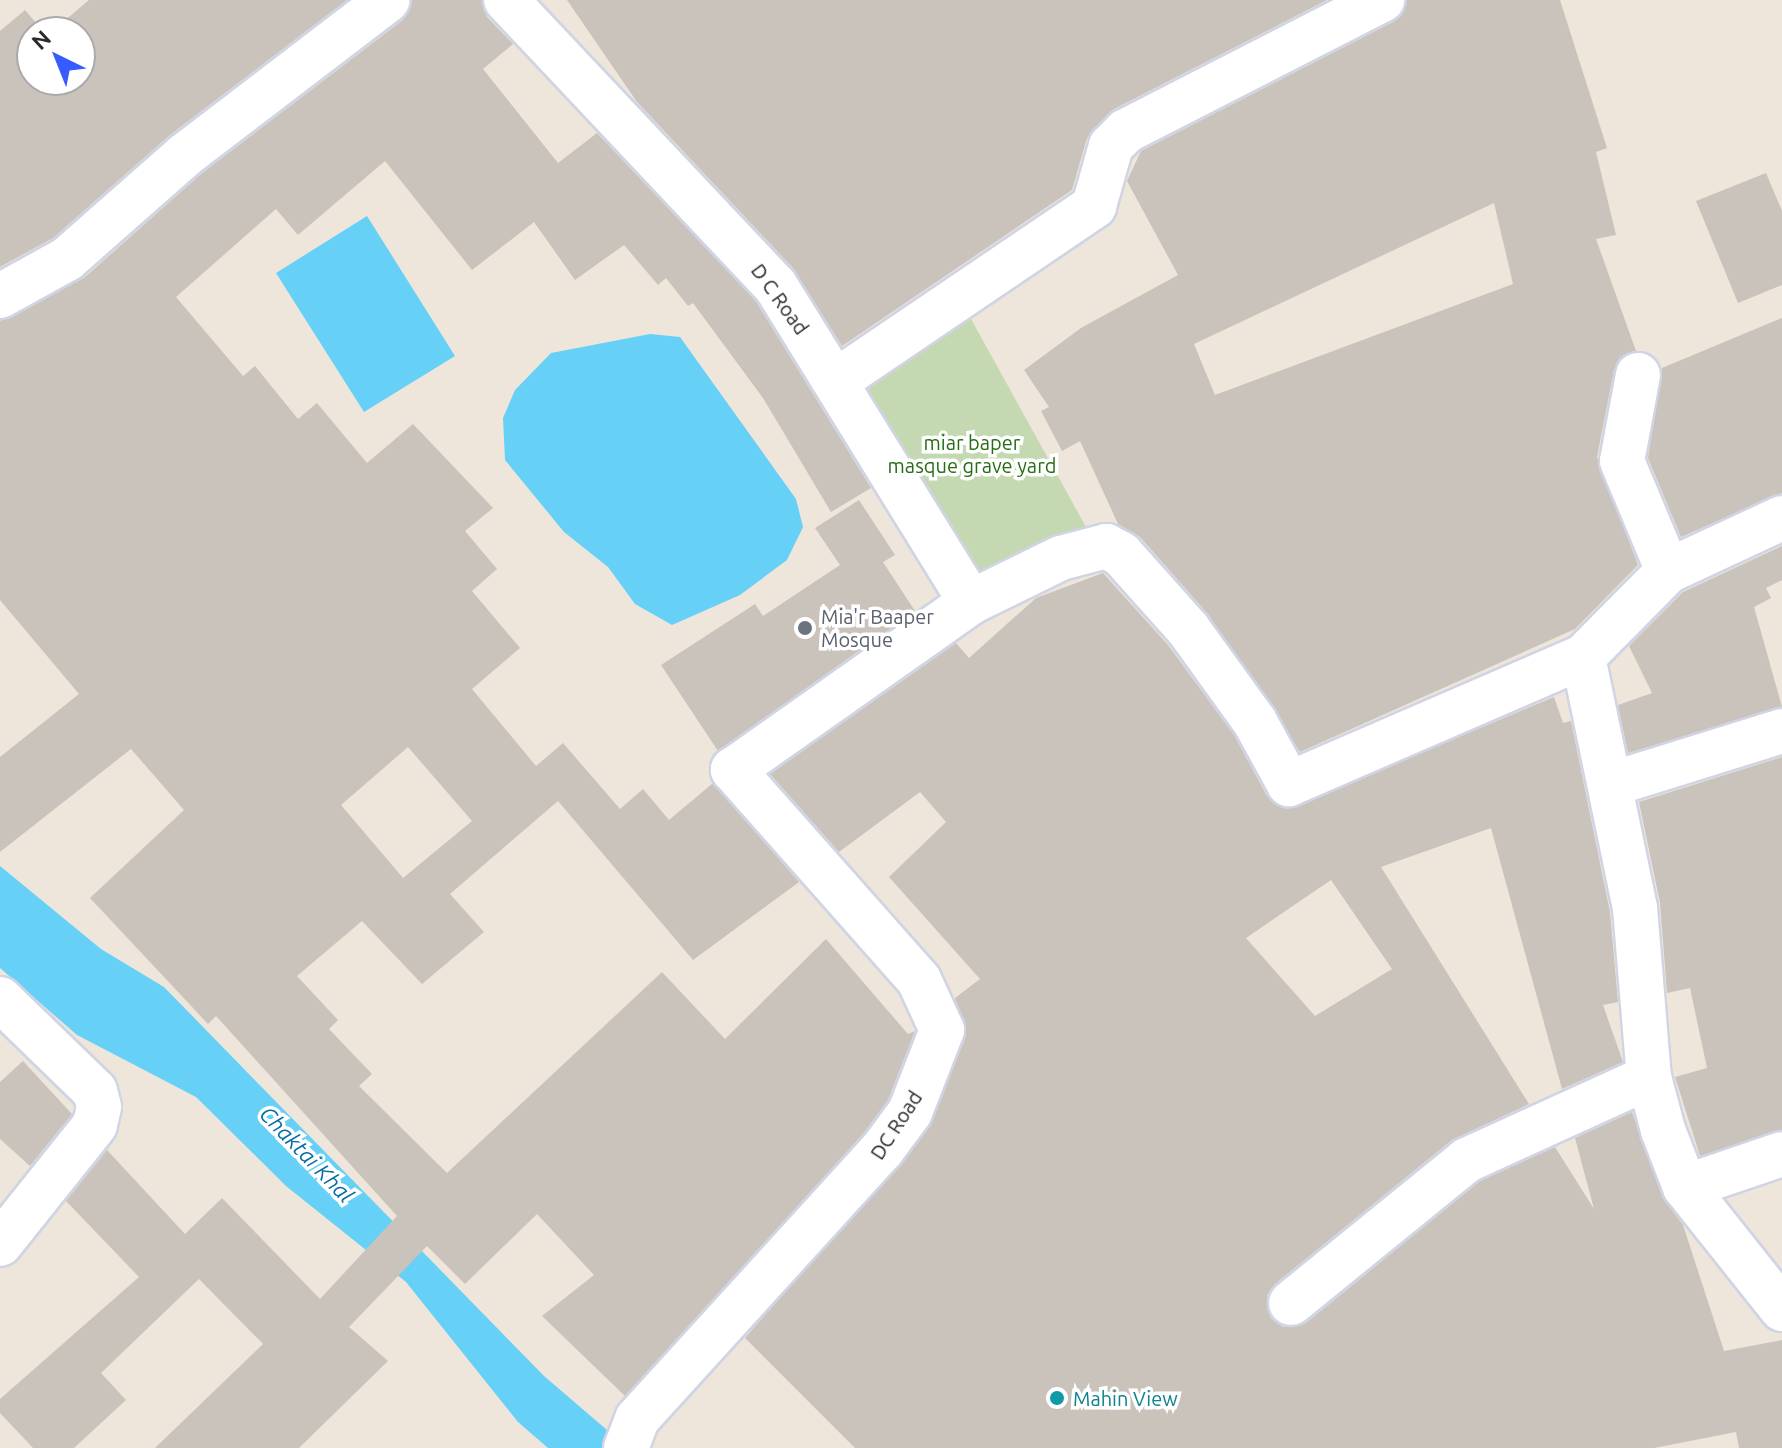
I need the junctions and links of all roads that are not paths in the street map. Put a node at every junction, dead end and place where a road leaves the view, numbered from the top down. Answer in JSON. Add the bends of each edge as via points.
{"nodes":[{"id":1,"x":388,"y":0,"type":"edge"},
{"id":2,"x":506,"y":0,"type":"edge"},
{"id":3,"x":1382,"y":0,"type":"edge"},
{"id":4,"x":0,"y":296,"type":"edge"},
{"id":5,"x":1638,"y":375,"type":"dead end"},
{"id":6,"x":836,"y":381,"type":"junction"},
{"id":7,"x":1782,"y":518,"type":"edge"},
{"id":8,"x":1668,"y":571,"type":"junction"},
{"id":9,"x":971,"y":602,"type":"junction"},
{"id":10,"x":1583,"y":657,"type":"junction"},
{"id":11,"x":1782,"y":731,"type":"edge"},
{"id":12,"x":1612,"y":784,"type":"junction"},
{"id":13,"x":0,"y":999,"type":"edge"},
{"id":14,"x":1649,"y":1077,"type":"junction"},
{"id":15,"x":1782,"y":1154,"type":"edge"},
{"id":16,"x":1685,"y":1187,"type":"junction"},
{"id":17,"x":0,"y":1244,"type":"edge"},
{"id":18,"x":1291,"y":1303,"type":"dead end"},
{"id":19,"x":1782,"y":1309,"type":"edge"},
{"id":20,"x":631,"y":1434,"type":"edge"}],
"edges":[{"from":1,"to":4,"type":"street","via":[[185,155],[67,259]]},
{"from":2,"to":6,"type":"street","name":"D C Road","via":[[775,285]]},
{"from":3,"to":6,"type":"street","via":[[1126,131],[1111,146],[1094,206]]},
{"from":5,"to":8,"type":"street","via":[[1622,461]]},
{"from":6,"to":9,"type":"street","name":"D C Road"},
{"from":7,"to":8,"type":"street"},
{"from":8,"to":10,"type":"street"},
{"from":9,"to":10,"type":"street","via":[[1085,549],[1106,546],[1121,554],[1215,665],[1289,784]]},
{"from":9,"to":20,"type":"street","name":"DC Road","via":[[733,770],[919,980],[942,1030],[910,1112],[882,1150]]},
{"from":10,"to":12,"type":"street"},
{"from":11,"to":12,"type":"street"},
{"from":12,"to":14,"type":"street","via":[[1641,948]]},
{"from":13,"to":17,"type":"street","via":[[95,1091],[99,1107],[95,1125]]},
{"from":14,"to":16,"type":"street"},
{"from":14,"to":18,"type":"street","via":[[1467,1160]]},
{"from":15,"to":16,"type":"street"},
{"from":16,"to":19,"type":"street"}]}
